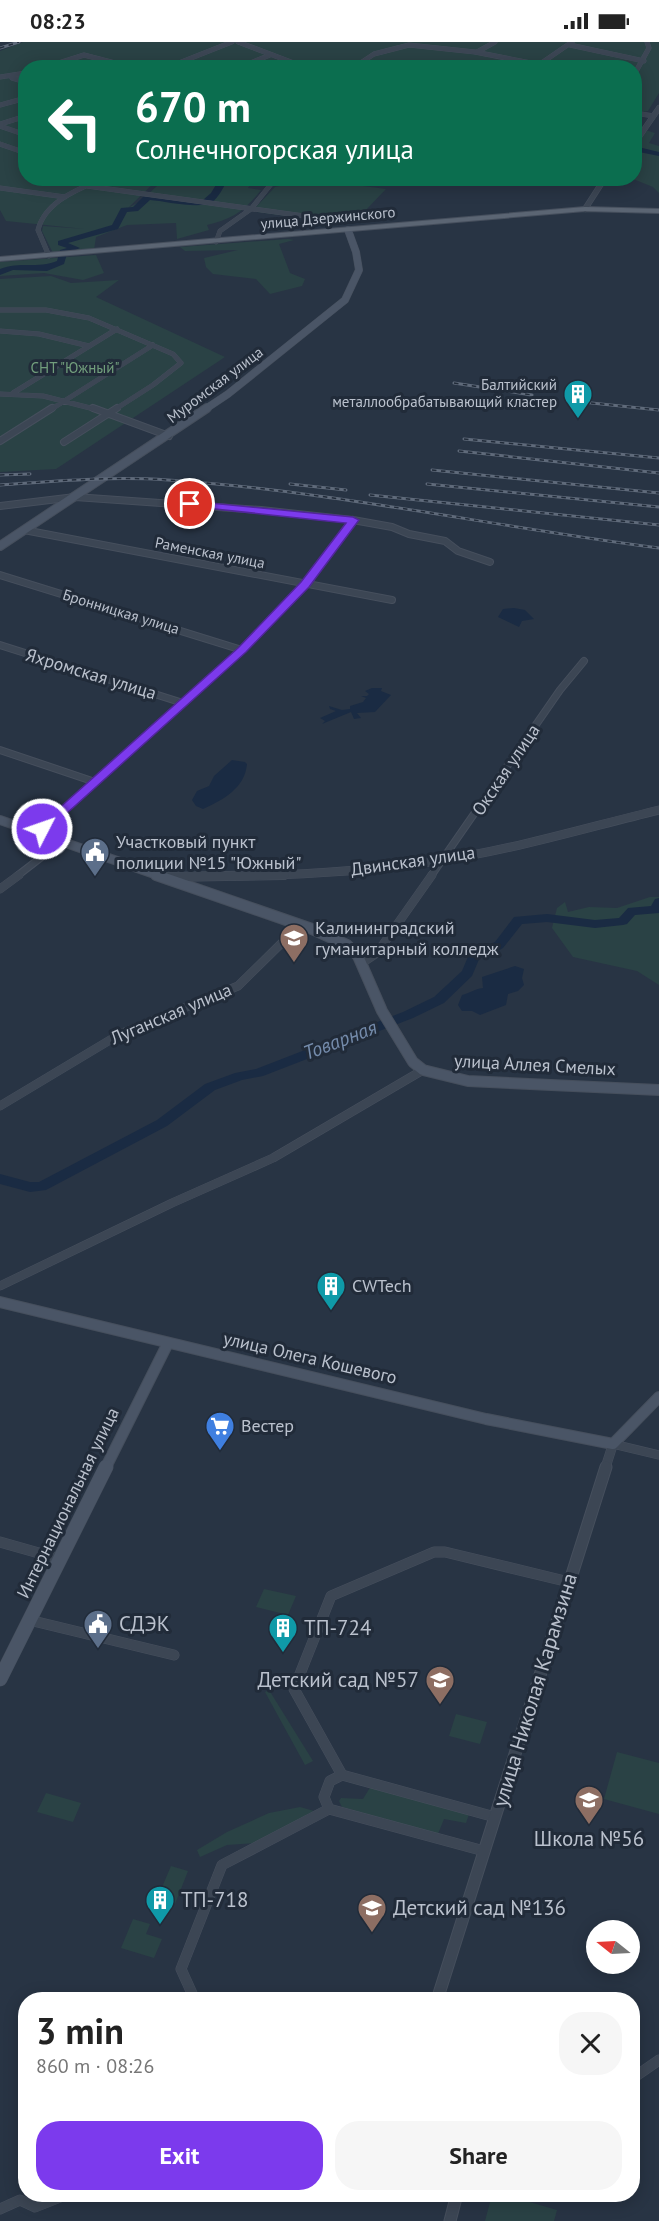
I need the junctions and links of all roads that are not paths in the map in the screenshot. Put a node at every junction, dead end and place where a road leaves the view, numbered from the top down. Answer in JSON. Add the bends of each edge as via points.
{"nodes":[{"id":1,"x":232,"y":42,"type":"edge"},
{"id":2,"x":238,"y":42,"type":"edge"},
{"id":3,"x":495,"y":42,"type":"edge"},
{"id":4,"x":647,"y":42,"type":"edge"},
{"id":5,"x":571,"y":43,"type":"edge"},
{"id":6,"x":475,"y":52,"type":"junction"},
{"id":7,"x":270,"y":55,"type":"junction"},
{"id":8,"x":66,"y":60,"type":"edge"},
{"id":9,"x":106,"y":60,"type":"edge"},
{"id":10,"x":186,"y":60,"type":"edge"},
{"id":11,"x":258,"y":60,"type":"edge"},
{"id":12,"x":284,"y":60,"type":"edge"},
{"id":13,"x":366,"y":60,"type":"edge"},
{"id":14,"x":518,"y":60,"type":"edge"},
{"id":15,"x":546,"y":60,"type":"edge"},
{"id":16,"x":640,"y":60,"type":"edge"},
{"id":17,"x":644,"y":61,"type":"joint"},
{"id":18,"x":642,"y":64,"type":"edge"},
{"id":19,"x":18,"y":75,"type":"edge"},
{"id":20,"x":0,"y":77,"type":"edge"},
{"id":21,"x":10,"y":77,"type":"junction"},
{"id":22,"x":18,"y":80,"type":"edge"},
{"id":23,"x":18,"y":100,"type":"edge"},
{"id":24,"x":0,"y":105,"type":"edge"},
{"id":25,"x":659,"y":108,"type":"edge"},
{"id":26,"x":642,"y":114,"type":"edge"},
{"id":27,"x":654,"y":116,"type":"junction"},
{"id":28,"x":18,"y":119,"type":"edge"},
{"id":29,"x":0,"y":125,"type":"edge"},
{"id":30,"x":18,"y":132,"type":"edge"},
{"id":31,"x":642,"y":133,"type":"edge"},
{"id":32,"x":0,"y":144,"type":"edge"},
{"id":33,"x":18,"y":150,"type":"edge"},
{"id":34,"x":87,"y":186,"type":"joint"},
{"id":35,"x":270,"y":186,"type":"edge"},
{"id":36,"x":600,"y":186,"type":"edge"},
{"id":37,"x":0,"y":188,"type":"edge"},
{"id":38,"x":64,"y":197,"type":"junction"},
{"id":39,"x":251,"y":209,"type":"junction"},
{"id":40,"x":585,"y":209,"type":"junction"},
{"id":41,"x":659,"y":211,"type":"edge"},
{"id":42,"x":333,"y":220,"type":"dead end"},
{"id":43,"x":348,"y":231,"type":"junction"},
{"id":44,"x":216,"y":242,"type":"junction"},
{"id":45,"x":49,"y":256,"type":"junction"},
{"id":46,"x":0,"y":259,"type":"edge"},
{"id":47,"x":0,"y":310,"type":"edge"},
{"id":48,"x":117,"y":329,"type":"junction"},
{"id":49,"x":0,"y":331,"type":"edge"},
{"id":50,"x":153,"y":345,"type":"junction"},
{"id":51,"x":89,"y":346,"type":"junction"},
{"id":52,"x":13,"y":393,"type":"junction"},
{"id":53,"x":0,"y":394,"type":"edge"},
{"id":54,"x":64,"y":400,"type":"junction"},
{"id":55,"x":110,"y":414,"type":"junction"},
{"id":56,"x":169,"y":436,"type":"junction"},
{"id":57,"x":0,"y":441,"type":"edge"},
{"id":58,"x":64,"y":442,"type":"dead end"},
{"id":59,"x":75,"y":497,"type":"junction"},
{"id":60,"x":0,"y":506,"type":"edge"},
{"id":61,"x":353,"y":520,"type":"junction"},
{"id":62,"x":24,"y":530,"type":"junction"},
{"id":63,"x":0,"y":546,"type":"edge"},
{"id":64,"x":490,"y":562,"type":"dead end"},
{"id":65,"x":0,"y":575,"type":"edge"},
{"id":66,"x":305,"y":585,"type":"junction"},
{"id":67,"x":392,"y":600,"type":"dead end"},
{"id":68,"x":0,"y":645,"type":"edge"},
{"id":69,"x":242,"y":650,"type":"junction"},
{"id":70,"x":584,"y":661,"type":"dead end"},
{"id":71,"x":183,"y":703,"type":"junction"},
{"id":72,"x":0,"y":750,"type":"edge"},
{"id":73,"x":95,"y":782,"type":"junction"},
{"id":74,"x":659,"y":810,"type":"edge"},
{"id":75,"x":0,"y":820,"type":"edge"},
{"id":76,"x":37,"y":833,"type":"junction"},
{"id":77,"x":61,"y":842,"type":"junction"},
{"id":78,"x":445,"y":859,"type":"junction"},
{"id":79,"x":163,"y":877,"type":"junction"},
{"id":80,"x":0,"y":889,"type":"edge"},
{"id":81,"x":300,"y":925,"type":"junction"},
{"id":82,"x":362,"y":963,"type":"junction"},
{"id":83,"x":423,"y":1070,"type":"junction"},
{"id":84,"x":659,"y":1090,"type":"edge"},
{"id":85,"x":0,"y":1106,"type":"edge"},
{"id":86,"x":0,"y":1286,"type":"edge"},
{"id":87,"x":0,"y":1302,"type":"edge"},
{"id":88,"x":168,"y":1343,"type":"junction"},
{"id":89,"x":659,"y":1397,"type":"edge"},
{"id":90,"x":613,"y":1444,"type":"junction"},
{"id":91,"x":659,"y":1455,"type":"edge"},
{"id":92,"x":0,"y":1542,"type":"edge"},
{"id":93,"x":60,"y":1558,"type":"junction"},
{"id":94,"x":568,"y":1582,"type":"junction"},
{"id":95,"x":29,"y":1620,"type":"junction"},
{"id":96,"x":174,"y":1655,"type":"dead end"},
{"id":97,"x":0,"y":1679,"type":"edge"},
{"id":98,"x":342,"y":1775,"type":"junction"},
{"id":99,"x":329,"y":1809,"type":"junction"},
{"id":100,"x":495,"y":1817,"type":"junction"},
{"id":101,"x":484,"y":1851,"type":"junction"},
{"id":102,"x":191,"y":1992,"type":"edge"},
{"id":103,"x":440,"y":1992,"type":"edge"},
{"id":104,"x":659,"y":2060,"type":"edge"},
{"id":105,"x":640,"y":2074,"type":"edge"},
{"id":106,"x":18,"y":2201,"type":"edge"},
{"id":107,"x":24,"y":2202,"type":"edge"},
{"id":108,"x":48,"y":2202,"type":"edge"},
{"id":109,"x":456,"y":2202,"type":"edge"},
{"id":110,"x":0,"y":2209,"type":"edge"},
{"id":111,"x":450,"y":2221,"type":"edge"}],
"edges":[{"from":1,"to":10,"type":"street"},
{"from":2,"to":7,"type":"street"},
{"from":3,"to":6,"type":"street"},
{"from":4,"to":17,"type":"street"},
{"from":5,"to":15,"type":"street"},
{"from":5,"to":16,"type":"street"},
{"from":6,"to":13,"type":"street","via":[[401,45]]},
{"from":6,"to":14,"type":"street"},
{"from":7,"to":11,"type":"street"},
{"from":7,"to":12,"type":"street"},
{"from":8,"to":9,"type":"street","via":[[90,55]]},
{"from":17,"to":18,"type":"street"},
{"from":19,"to":21,"type":"street"},
{"from":20,"to":21,"type":"street"},
{"from":21,"to":22,"type":"street"},
{"from":23,"to":24,"type":"street"},
{"from":25,"to":27,"type":"street"},
{"from":26,"to":27,"type":"street"},
{"from":27,"to":31,"type":"street"},
{"from":28,"to":29,"type":"street"},
{"from":29,"to":30,"type":"street"},
{"from":32,"to":33,"type":"street"},
{"from":34,"to":38,"type":"street"},
{"from":34,"to":39,"type":"street"},
{"from":35,"to":39,"type":"street"},
{"from":36,"to":40,"type":"street"},
{"from":37,"to":38,"type":"street"},
{"from":38,"to":45,"type":"street","via":[[38,226]]},
{"from":39,"to":42,"type":"street"},
{"from":39,"to":44,"type":"street","via":[[220,231]]},
{"from":40,"to":41,"type":"main road","name":"улица Дзержинского"},
{"from":40,"to":43,"type":"main road","name":"улица Дзержинского"},
{"from":43,"to":44,"type":"main road","name":"улица Дзержинского"},
{"from":43,"to":56,"type":"main road","name":"Муромская улица","via":[[359,270],[345,300]]},
{"from":44,"to":45,"type":"main road","name":"улица Дзержинского"},
{"from":45,"to":46,"type":"main road","name":"улица Дзержинского"},
{"from":47,"to":48,"type":"street","via":[[60,312]]},
{"from":48,"to":50,"type":"street"},
{"from":48,"to":51,"type":"street"},
{"from":49,"to":51,"type":"street","via":[[39,334]]},
{"from":50,"to":54,"type":"street"},
{"from":50,"to":55,"type":"street","via":[[172,354],[180,365]]},
{"from":51,"to":52,"type":"street"},
{"from":52,"to":53,"type":"street"},
{"from":52,"to":54,"type":"street"},
{"from":54,"to":55,"type":"street"},
{"from":54,"to":57,"type":"street"},
{"from":55,"to":56,"type":"street"},
{"from":55,"to":58,"type":"street"},
{"from":56,"to":59,"type":"main road","name":"Муромская улица"},
{"from":59,"to":60,"type":"street"},
{"from":59,"to":61,"type":"street"},
{"from":59,"to":62,"type":"main road","name":"Муромская улица"},
{"from":61,"to":64,"type":"street","via":[[445,541],[458,551]]},
{"from":61,"to":66,"type":"street"},
{"from":62,"to":63,"type":"main road"},
{"from":62,"to":66,"type":"street","name":"Раменская улица"},
{"from":65,"to":69,"type":"street","name":"Бронницкая улица"},
{"from":66,"to":67,"type":"street","name":"Раменская улица"},
{"from":66,"to":69,"type":"street"},
{"from":68,"to":71,"type":"street","name":"Яхромская улица"},
{"from":69,"to":71,"type":"street"},
{"from":70,"to":78,"type":"street","name":"Окская улица"},
{"from":71,"to":73,"type":"street"},
{"from":72,"to":73,"type":"street"},
{"from":73,"to":76,"type":"street"},
{"from":74,"to":78,"type":"street","name":"Двинская улица"},
{"from":75,"to":76,"type":"main road"},
{"from":76,"to":77,"type":"main road"},
{"from":77,"to":79,"type":"main road"},
{"from":77,"to":80,"type":"street"},
{"from":78,"to":79,"type":"street","name":"Двинская улица","via":[[359,870]]},
{"from":78,"to":82,"type":"street","name":"Окская улица","via":[[377,953]]},
{"from":79,"to":81,"type":"main road"},
{"from":81,"to":82,"type":"main road","via":[[347,945]]},
{"from":81,"to":85,"type":"street","name":"Луганская улица","via":[[238,986],[120,1034]]},
{"from":82,"to":83,"type":"main road","via":[[389,1022],[413,1062]]},
{"from":83,"to":84,"type":"main road","name":"улица Аллея Смелых","via":[[468,1081]]},
{"from":83,"to":86,"type":"street","via":[[273,1158]]},
{"from":87,"to":88,"type":"main road","name":"улица Олега Кошевого"},
{"from":88,"to":90,"type":"main road","name":"улица Олега Кошевого","via":[[486,1419]]},
{"from":88,"to":93,"type":"main road","name":"Интернациональная улица"},
{"from":89,"to":90,"type":"main road","name":"улица Николая Карамзина"},
{"from":90,"to":91,"type":"street"},
{"from":90,"to":94,"type":"street","name":"улица Николая Карамзина"},
{"from":92,"to":93,"type":"street"},
{"from":93,"to":95,"type":"main road","name":"Интернациональная улица"},
{"from":94,"to":98,"type":"street","via":[[434,1552],[331,1596],[294,1689]]},
{"from":94,"to":100,"type":"street","name":"улица Николая Карамзина"},
{"from":95,"to":96,"type":"street"},
{"from":95,"to":97,"type":"main road","name":"Интернациональная улица"},
{"from":98,"to":99,"type":"street","via":[[330,1781],[324,1797]]},
{"from":98,"to":100,"type":"street"},
{"from":99,"to":101,"type":"street"},
{"from":99,"to":102,"type":"street","via":[[222,1865],[181,1969]]},
{"from":100,"to":101,"type":"street","name":"улица Николая Карамзина"},
{"from":101,"to":103,"type":"street","name":"улица Николая Карамзина"},
{"from":104,"to":105,"type":"street"},
{"from":106,"to":110,"type":"street"},
{"from":107,"to":108,"type":"street","via":[[35,2207]]},
{"from":109,"to":111,"type":"street"}]}
